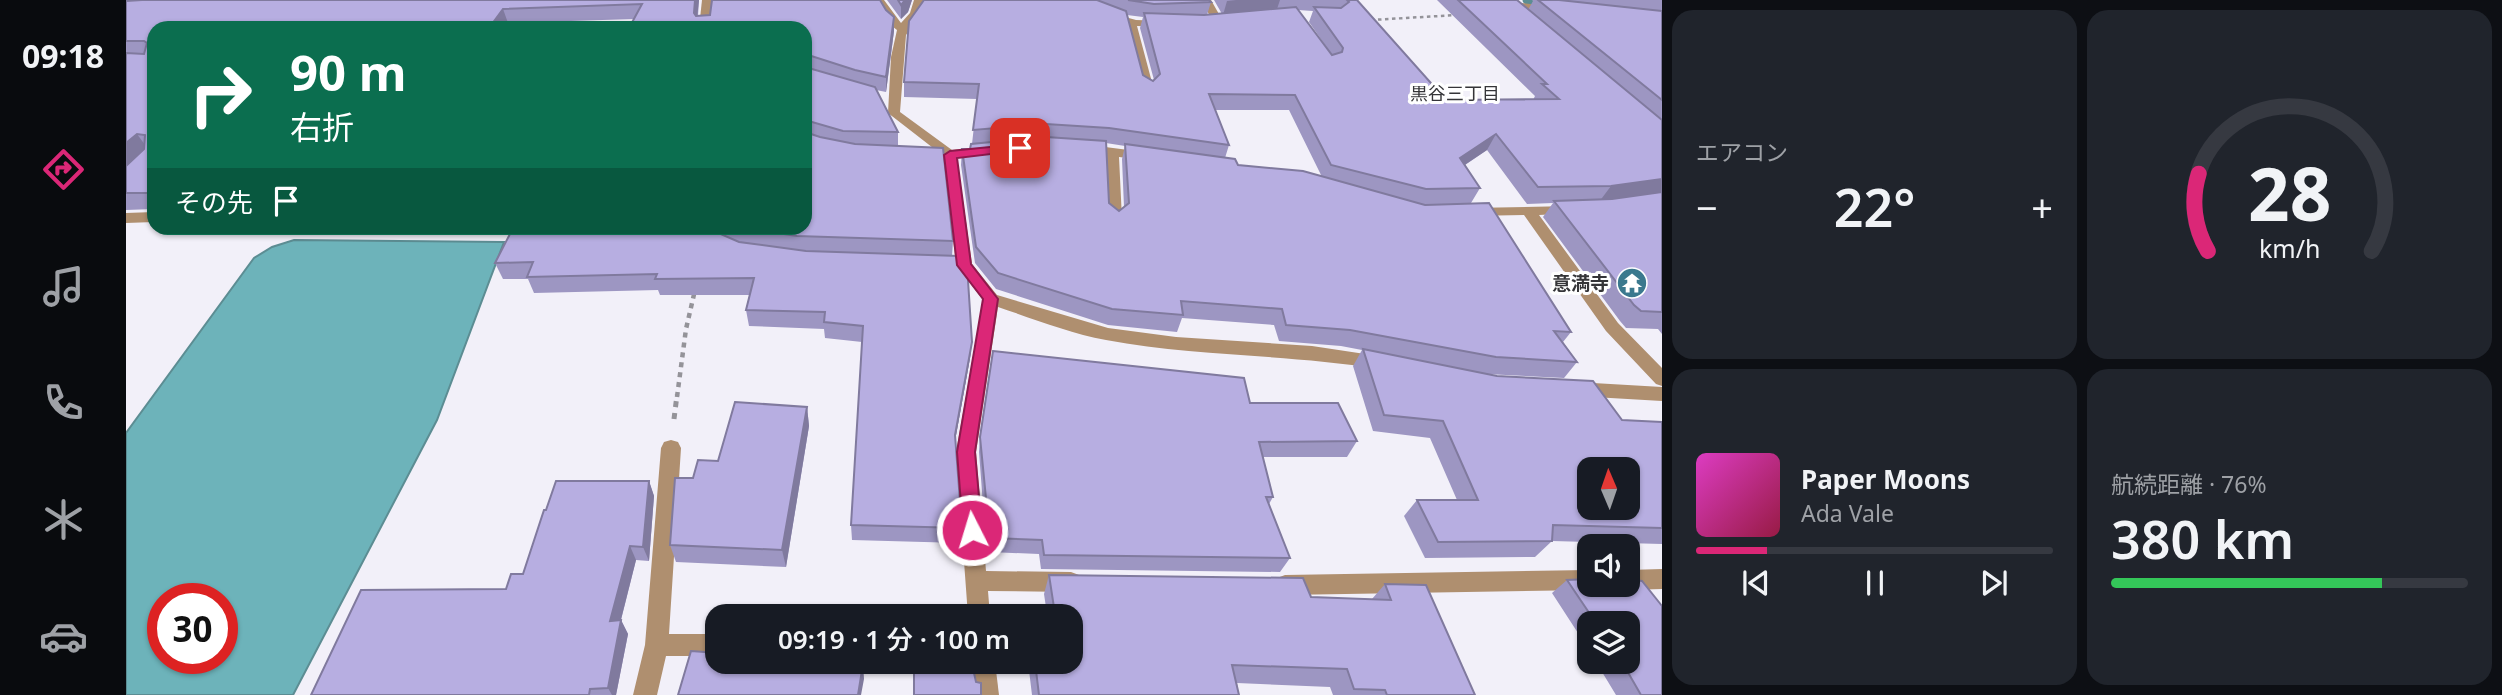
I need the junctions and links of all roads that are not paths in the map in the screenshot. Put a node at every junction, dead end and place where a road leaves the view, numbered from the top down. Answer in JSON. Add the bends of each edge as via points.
{"nodes":[{"id":1,"x":879,"y":0,"type":"edge"},
{"id":2,"x":919,"y":0,"type":"edge"},
{"id":3,"x":1206,"y":0,"type":"edge"},
{"id":4,"x":1475,"y":0,"type":"edge"},
{"id":5,"x":707,"y":2,"type":"edge"},
{"id":6,"x":1503,"y":3,"type":"edge"},
{"id":7,"x":721,"y":4,"type":"edge"},
{"id":8,"x":1096,"y":10,"type":"edge"},
{"id":9,"x":1571,"y":12,"type":"edge"},
{"id":10,"x":706,"y":21,"type":"edge"},
{"id":11,"x":1129,"y":21,"type":"junction"},
{"id":12,"x":1528,"y":22,"type":"edge"},
{"id":13,"x":1220,"y":23,"type":"edge"},
{"id":14,"x":1175,"y":25,"type":"edge"},
{"id":15,"x":902,"y":29,"type":"junction"},
{"id":16,"x":1149,"y":90,"type":"edge"},
{"id":17,"x":879,"y":97,"type":"edge"},
{"id":18,"x":893,"y":100,"type":"junction"},
{"id":19,"x":1068,"y":147,"type":"edge"},
{"id":20,"x":1003,"y":150,"type":"edge"},
{"id":21,"x":1112,"y":151,"type":"junction"},
{"id":22,"x":950,"y":155,"type":"junction"},
{"id":23,"x":909,"y":156,"type":"edge"},
{"id":24,"x":1154,"y":157,"type":"edge"},
{"id":25,"x":1587,"y":210,"type":"edge"},
{"id":26,"x":1528,"y":211,"type":"junction"},
{"id":27,"x":1458,"y":212,"type":"edge"},
{"id":28,"x":147,"y":217,"type":"edge"},
{"id":29,"x":126,"y":218,"type":"edge"},
{"id":30,"x":1115,"y":219,"type":"edge"},
{"id":31,"x":991,"y":299,"type":"junction"},
{"id":32,"x":1393,"y":365,"type":"edge"},
{"id":33,"x":1662,"y":379,"type":"edge"},
{"id":34,"x":1553,"y":388,"type":"edge"},
{"id":35,"x":1662,"y":394,"type":"edge"},
{"id":36,"x":671,"y":448,"type":"road end"},
{"id":37,"x":1662,"y":579,"type":"edge"},
{"id":38,"x":1577,"y":580,"type":"edge"},
{"id":39,"x":1640,"y":580,"type":"edge"},
{"id":40,"x":976,"y":581,"type":"junction"},
{"id":41,"x":1099,"y":583,"type":"edge"},
{"id":42,"x":1263,"y":585,"type":"edge"},
{"id":43,"x":1640,"y":592,"type":"edge"},
{"id":44,"x":1647,"y":600,"type":"edge"},
{"id":45,"x":978,"y":604,"type":"edge"},
{"id":46,"x":657,"y":645,"type":"junction"},
{"id":47,"x":705,"y":645,"type":"edge"},
{"id":48,"x":984,"y":674,"type":"edge"},
{"id":49,"x":645,"y":695,"type":"edge"},
{"id":50,"x":987,"y":695,"type":"edge"}],
"edges":[{"from":1,"to":15,"type":"street"},
{"from":2,"to":15,"type":"street","via":[[917,14]]},
{"from":3,"to":13,"type":"street"},
{"from":4,"to":6,"type":"street"},
{"from":5,"to":7,"type":"street"},
{"from":5,"to":10,"type":"street"},
{"from":6,"to":9,"type":"street"},
{"from":6,"to":12,"type":"street"},
{"from":8,"to":11,"type":"street"},
{"from":11,"to":14,"type":"street"},
{"from":11,"to":16,"type":"street"},
{"from":15,"to":18,"type":"street"},
{"from":17,"to":18,"type":"street"},
{"from":18,"to":22,"type":"street","via":[[894,113]]},
{"from":19,"to":21,"type":"street"},
{"from":20,"to":22,"type":"street"},
{"from":21,"to":24,"type":"street"},
{"from":21,"to":30,"type":"street"},
{"from":22,"to":23,"type":"street"},
{"from":22,"to":31,"type":"street","via":[[957,265]]},
{"from":25,"to":26,"type":"street"},
{"from":26,"to":27,"type":"street"},
{"from":26,"to":33,"type":"street","via":[[1612,327]]},
{"from":28,"to":29,"type":"street"},
{"from":31,"to":32,"type":"street","via":[[1107,334],[1341,355]]},
{"from":31,"to":40,"type":"street","via":[[966,452]]},
{"from":34,"to":35,"type":"street"},
{"from":36,"to":46,"type":"street"},
{"from":37,"to":39,"type":"street"},
{"from":38,"to":42,"type":"street"},
{"from":40,"to":41,"type":"street"},
{"from":40,"to":45,"type":"street"},
{"from":43,"to":44,"type":"street"},
{"from":46,"to":47,"type":"street"},
{"from":46,"to":49,"type":"street"},
{"from":48,"to":50,"type":"street"}]}
